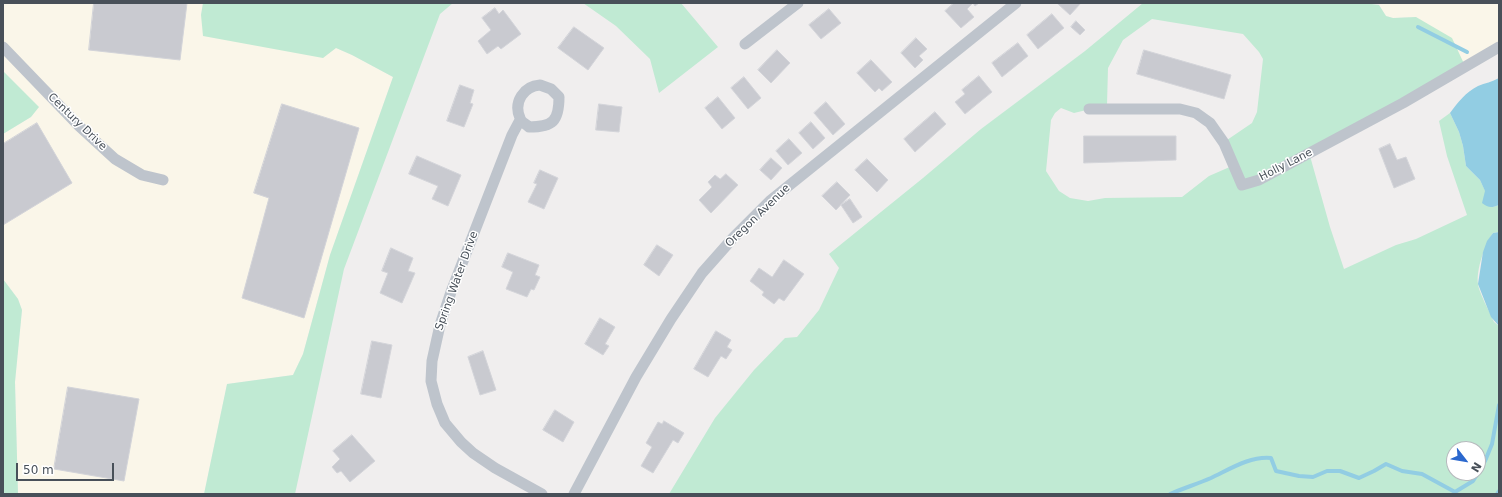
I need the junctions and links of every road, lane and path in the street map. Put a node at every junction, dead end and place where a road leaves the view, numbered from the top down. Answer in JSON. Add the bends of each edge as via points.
{"nodes":[{"id":1,"x":798,"y":3,"type":"edge"},
{"id":2,"x":1016,"y":3,"type":"edge"},
{"id":3,"x":745,"y":44,"type":"dead end"},
{"id":4,"x":1499,"y":47,"type":"edge"},
{"id":5,"x":3,"y":48,"type":"edge"},
{"id":6,"x":1089,"y":109,"type":"dead end"},
{"id":7,"x":520,"y":120,"type":"dead end"},
{"id":8,"x":163,"y":180,"type":"dead end"},
{"id":9,"x":542,"y":494,"type":"edge"},
{"id":10,"x":574,"y":494,"type":"edge"}],
"edges":[{"from":1,"to":3,"type":"street"},
{"from":2,"to":10,"type":"street","name":"Oregon Avenue","via":[[771,200],[733,238],[702,273],[671,319],[636,377]]},
{"from":4,"to":6,"type":"street","name":"Holly Lane","via":[[1396,107],[1259,180],[1242,185],[1224,143],[1210,123],[1196,112],[1180,109]]},
{"from":5,"to":8,"type":"street","name":"Century Drive","via":[[114,159],[142,175]]},
{"from":7,"to":9,"type":"street","name":"Spring Water Drive","via":[[451,292],[440,325],[432,361],[431,381],[445,423],[461,442],[495,468]]}]}
